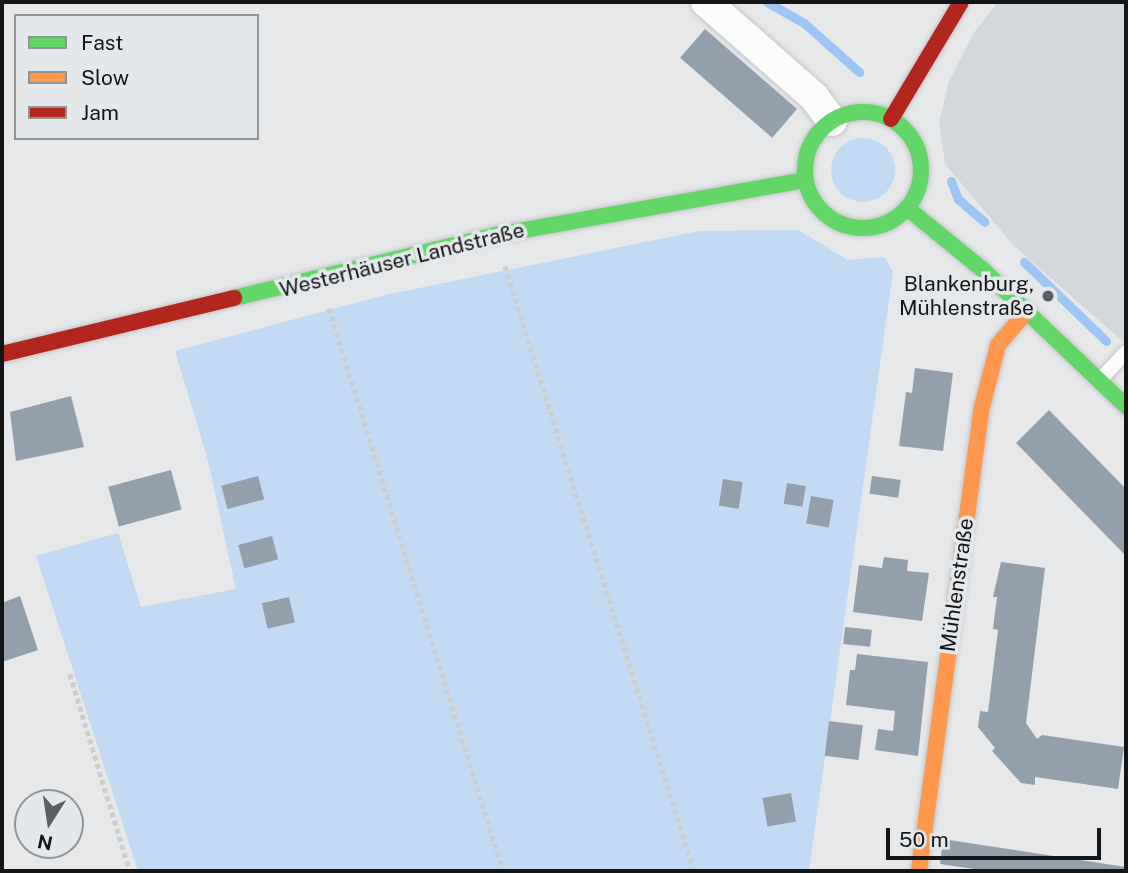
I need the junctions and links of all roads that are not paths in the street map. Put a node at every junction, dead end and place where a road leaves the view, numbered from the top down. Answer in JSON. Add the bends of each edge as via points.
{"nodes":[{"id":1,"x":706,"y":2,"type":"edge"},
{"id":2,"x":961,"y":2,"type":"edge"},
{"id":3,"x":891,"y":119,"type":"junction"},
{"id":4,"x":832,"y":121,"type":"junction"},
{"id":5,"x":806,"y":180,"type":"junction"},
{"id":6,"x":907,"y":208,"type":"junction"},
{"id":7,"x":1027,"y":311,"type":"junction"},
{"id":8,"x":1126,"y":352,"type":"edge"},
{"id":9,"x":2,"y":354,"type":"edge"},
{"id":10,"x":1100,"y":380,"type":"junction"},
{"id":11,"x":1126,"y":406,"type":"edge"},
{"id":12,"x":919,"y":871,"type":"edge"}],
"edges":[{"from":1,"to":4,"type":"street","via":[[814,97]]},
{"from":2,"to":3,"type":"main road"},
{"from":3,"to":4,"type":"main road","via":[[861,112]]},
{"from":3,"to":6,"type":"main road","via":[[910,136],[920,159],[919,185]]},
{"from":4,"to":5,"type":"main road","via":[[810,146]]},
{"from":5,"to":6,"type":"main road","via":[[820,209],[848,226],[881,225]]},
{"from":5,"to":9,"type":"main road","name":"Westerhäuser Landstraße","via":[[496,235]]},
{"from":6,"to":7,"type":"main road"},
{"from":7,"to":10,"type":"main road"},
{"from":7,"to":12,"type":"main road","name":"Mühlenstraße","via":[[998,345],[982,407]]},
{"from":8,"to":10,"type":"lane"},
{"from":10,"to":11,"type":"main road"}]}
